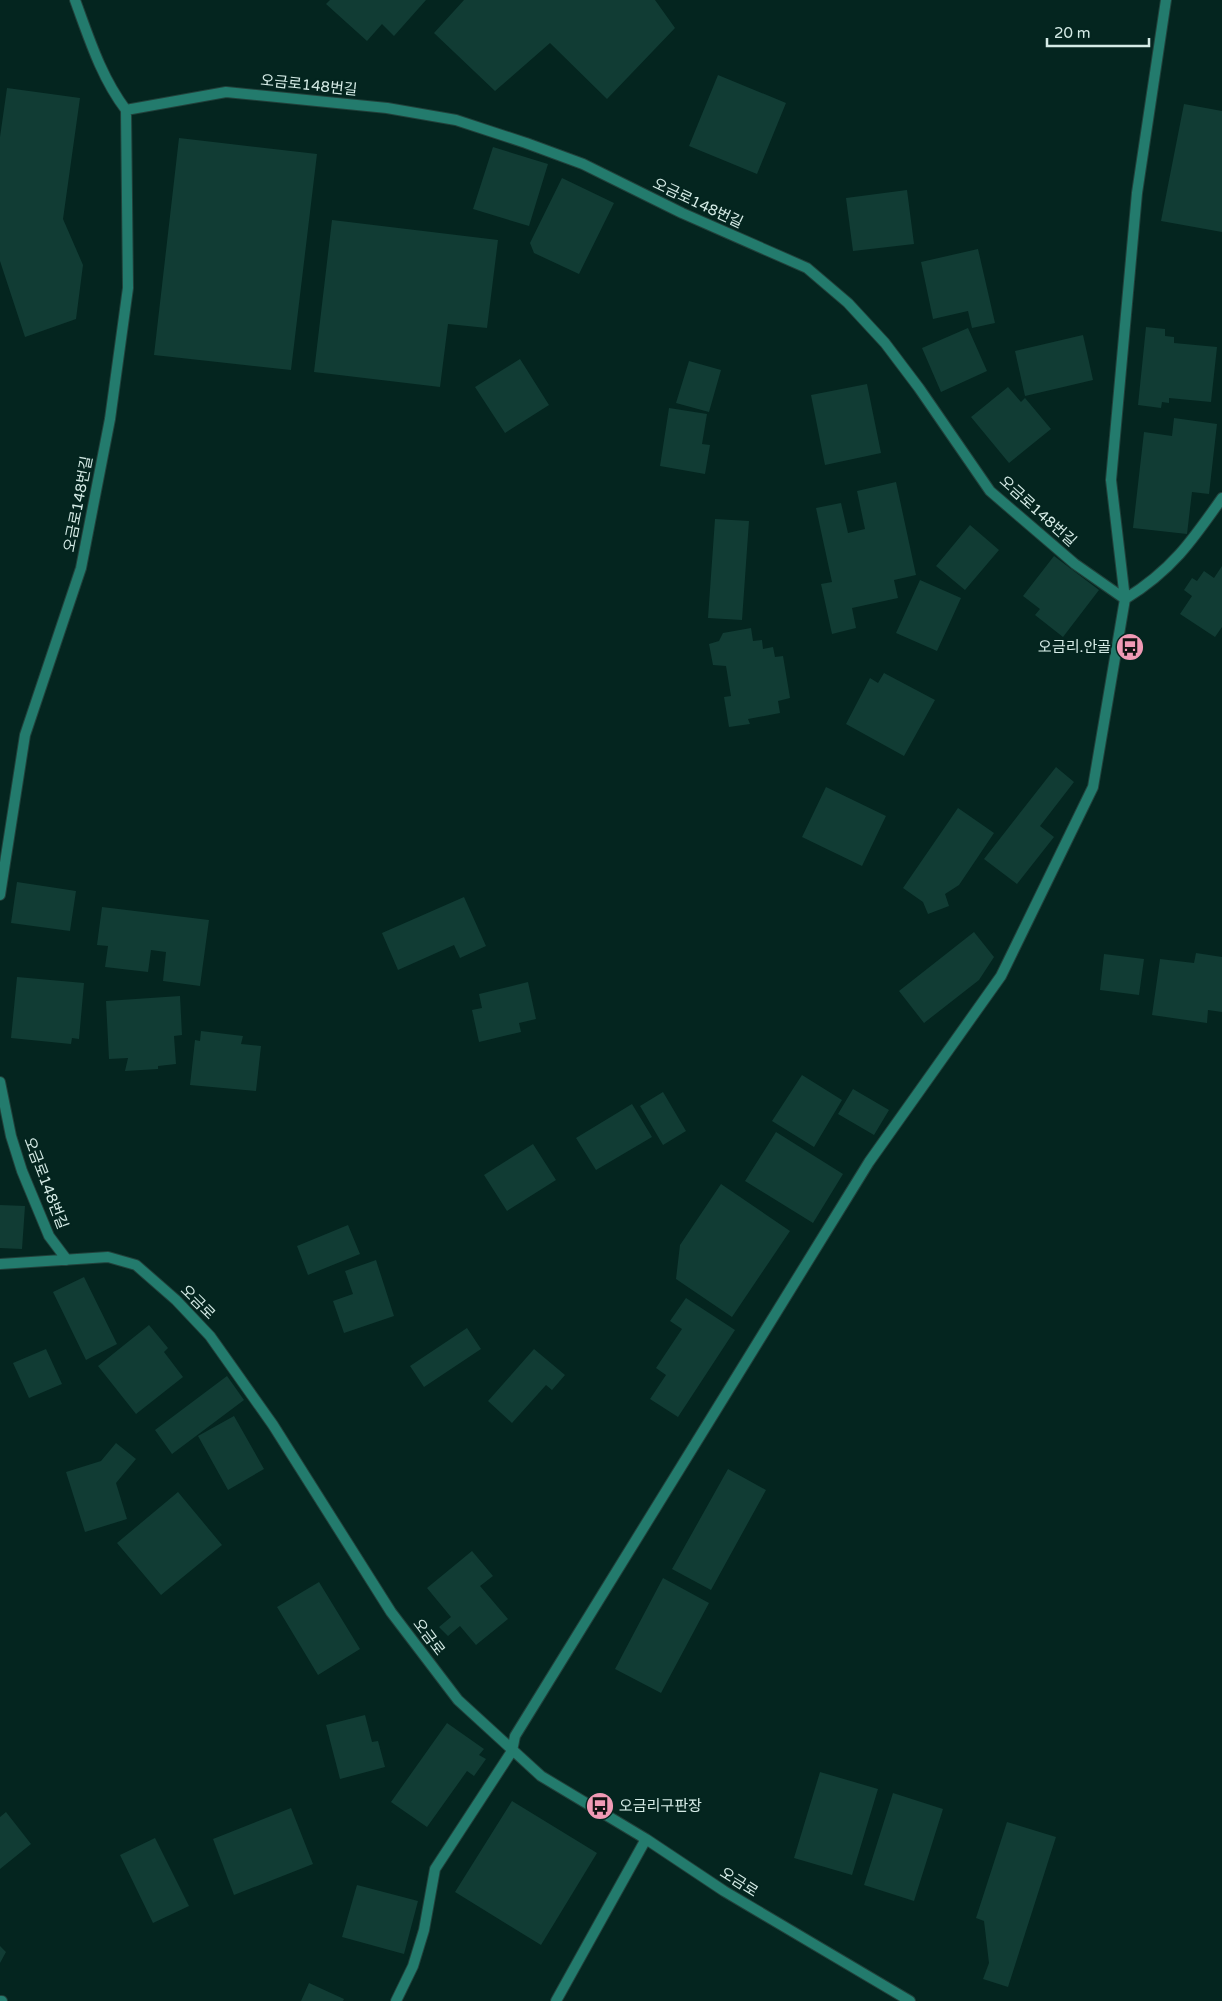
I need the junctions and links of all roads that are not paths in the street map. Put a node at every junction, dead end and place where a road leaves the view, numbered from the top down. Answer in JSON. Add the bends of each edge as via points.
{"nodes":[{"id":1,"x":75,"y":0,"type":"edge"},
{"id":2,"x":1166,"y":0,"type":"edge"},
{"id":3,"x":126,"y":110,"type":"junction"},
{"id":4,"x":1222,"y":498,"type":"edge"},
{"id":5,"x":1126,"y":599,"type":"junction"},
{"id":6,"x":0,"y":894,"type":"edge"},
{"id":7,"x":0,"y":1082,"type":"edge"},
{"id":8,"x":67,"y":1260,"type":"junction"},
{"id":9,"x":0,"y":1264,"type":"edge"},
{"id":10,"x":512,"y":1751,"type":"junction"},
{"id":11,"x":646,"y":1839,"type":"junction"},
{"id":12,"x":396,"y":2001,"type":"edge"},
{"id":13,"x":556,"y":2001,"type":"edge"},
{"id":14,"x":910,"y":2001,"type":"edge"}],
"edges":[{"from":1,"to":3,"type":"street","via":[[100,68]]},
{"from":2,"to":5,"type":"street","via":[[1137,193],[1111,480]]},
{"from":3,"to":5,"type":"street","name":"오금로148번길","via":[[226,92],[387,108],[456,120],[583,164],[682,213],[807,268],[848,303],[885,343],[990,491],[1075,564]]},
{"from":3,"to":6,"type":"street","name":"오금로148번길","via":[[128,288],[110,419],[81,568],[25,735]]},
{"from":4,"to":5,"type":"street","via":[[1177,559]]},
{"from":5,"to":10,"type":"street","via":[[1093,787],[1001,976],[868,1162],[515,1736]]},
{"from":7,"to":8,"type":"street","name":"오금로148번길","via":[[22,1171],[49,1236]]},
{"from":8,"to":9,"type":"street","name":"오금로"},
{"from":8,"to":10,"type":"street","name":"오금로","via":[[108,1258],[136,1265],[210,1336],[273,1425],[391,1612],[458,1700]]},
{"from":10,"to":11,"type":"street","name":"오금로","via":[[541,1776]]},
{"from":10,"to":12,"type":"street","via":[[435,1868],[424,1930],[413,1966]]},
{"from":11,"to":13,"type":"street"},
{"from":11,"to":14,"type":"street","name":"오금로","via":[[724,1891]]}]}
